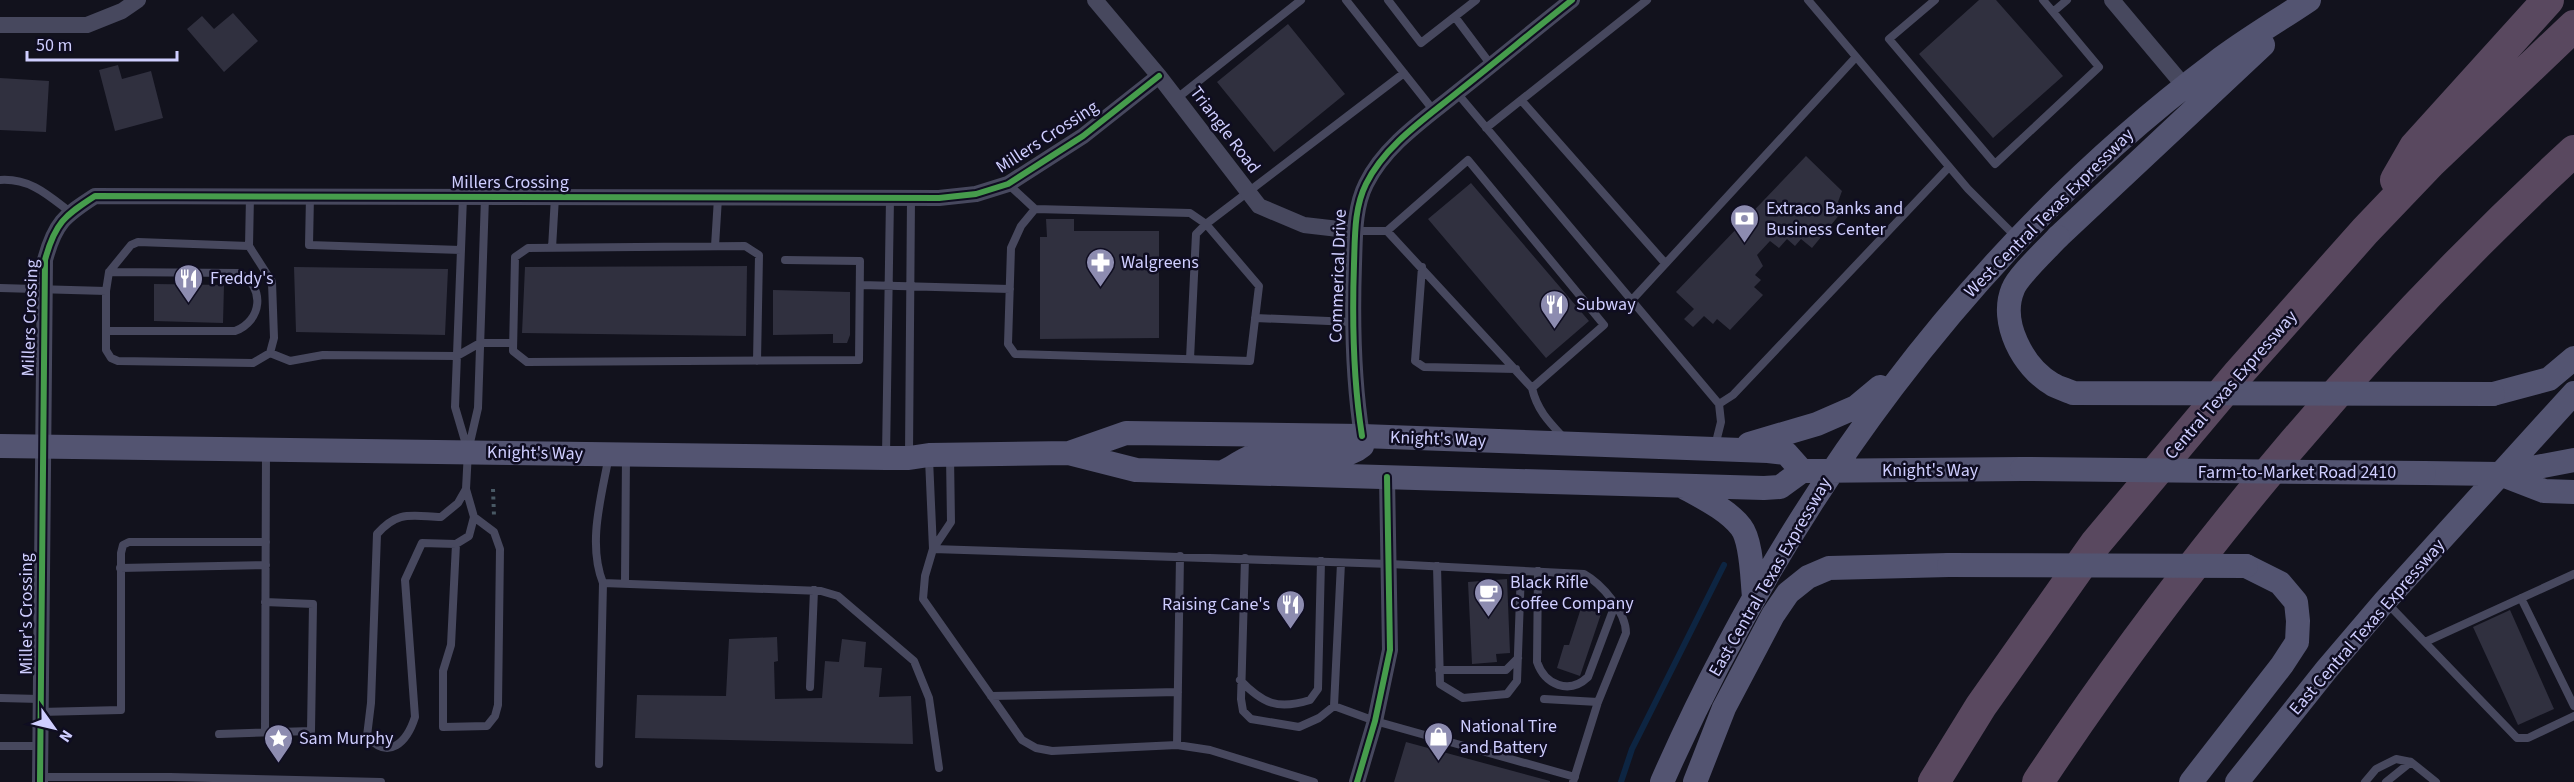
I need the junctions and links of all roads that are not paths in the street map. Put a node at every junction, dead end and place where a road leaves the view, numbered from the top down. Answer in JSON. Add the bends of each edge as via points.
{"nodes":[{"id":1,"x":138,"y":0,"type":"edge"},
{"id":2,"x":1095,"y":0,"type":"edge"},
{"id":3,"x":1301,"y":0,"type":"edge"},
{"id":4,"x":1346,"y":0,"type":"edge"},
{"id":5,"x":1388,"y":0,"type":"edge"},
{"id":6,"x":1476,"y":0,"type":"edge"},
{"id":7,"x":1572,"y":0,"type":"edge"},
{"id":8,"x":1647,"y":0,"type":"edge"},
{"id":9,"x":1808,"y":0,"type":"edge"},
{"id":10,"x":1935,"y":0,"type":"edge"},
{"id":11,"x":2043,"y":0,"type":"edge"},
{"id":12,"x":2067,"y":0,"type":"edge"},
{"id":13,"x":2112,"y":0,"type":"edge"},
{"id":14,"x":2548,"y":0,"type":"edge"},
{"id":15,"x":2308,"y":1,"type":"edge"},
{"id":16,"x":2053,"y":12,"type":"junction"},
{"id":17,"x":1455,"y":17,"type":"junction"},
{"id":18,"x":0,"y":25,"type":"edge"},
{"id":19,"x":2574,"y":26,"type":"edge"},
{"id":20,"x":1856,"y":57,"type":"junction"},
{"id":21,"x":1491,"y":65,"type":"junction"},
{"id":22,"x":1404,"y":73,"type":"junction"},
{"id":23,"x":1159,"y":76,"type":"junction"},
{"id":24,"x":2185,"y":87,"type":"junction"},
{"id":25,"x":1457,"y":93,"type":"junction"},
{"id":26,"x":1176,"y":99,"type":"junction"},
{"id":27,"x":1521,"y":100,"type":"junction"},
{"id":28,"x":1434,"y":111,"type":"junction"},
{"id":29,"x":1486,"y":128,"type":"junction"},
{"id":30,"x":2574,"y":151,"type":"edge"},
{"id":31,"x":1949,"y":167,"type":"junction"},
{"id":32,"x":0,"y":180,"type":"edge"},
{"id":33,"x":1008,"y":184,"type":"junction"},
{"id":34,"x":1248,"y":193,"type":"junction"},
{"id":35,"x":250,"y":196,"type":"junction"},
{"id":36,"x":310,"y":196,"type":"junction"},
{"id":37,"x":463,"y":197,"type":"junction"},
{"id":38,"x":485,"y":197,"type":"junction"},
{"id":39,"x":555,"y":197,"type":"junction"},
{"id":40,"x":718,"y":198,"type":"junction"},
{"id":41,"x":890,"y":198,"type":"junction"},
{"id":42,"x":911,"y":198,"type":"junction"},
{"id":43,"x":1035,"y":209,"type":"junction"},
{"id":44,"x":70,"y":212,"type":"junction"},
{"id":45,"x":1206,"y":224,"type":"junction"},
{"id":46,"x":1356,"y":231,"type":"junction"},
{"id":47,"x":1387,"y":231,"type":"junction"},
{"id":48,"x":2365,"y":231,"type":"junction"},
{"id":49,"x":2019,"y":239,"type":"junction"},
{"id":50,"x":249,"y":246,"type":"junction"},
{"id":51,"x":715,"y":246,"type":"junction"},
{"id":52,"x":552,"y":248,"type":"junction"},
{"id":53,"x":461,"y":250,"type":"junction"},
{"id":54,"x":786,"y":260,"type":"dead end"},
{"id":55,"x":1665,"y":262,"type":"junction"},
{"id":56,"x":1422,"y":267,"type":"junction"},
{"id":57,"x":109,"y":272,"type":"junction"},
{"id":58,"x":861,"y":285,"type":"junction"},
{"id":59,"x":889,"y":286,"type":"junction"},
{"id":60,"x":910,"y":286,"type":"junction"},
{"id":61,"x":0,"y":288,"type":"edge"},
{"id":62,"x":45,"y":289,"type":"junction"},
{"id":63,"x":1010,"y":289,"type":"junction"},
{"id":64,"x":106,"y":291,"type":"junction"},
{"id":65,"x":1632,"y":300,"type":"junction"},
{"id":66,"x":1255,"y":318,"type":"junction"},
{"id":67,"x":1352,"y":322,"type":"junction"},
{"id":68,"x":106,"y":332,"type":"junction"},
{"id":69,"x":480,"y":343,"type":"junction"},
{"id":70,"x":513,"y":343,"type":"junction"},
{"id":71,"x":270,"y":353,"type":"junction"},
{"id":72,"x":457,"y":356,"type":"junction"},
{"id":73,"x":2574,"y":358,"type":"edge"},
{"id":74,"x":1190,"y":359,"type":"junction"},
{"id":75,"x":1912,"y":360,"type":"junction"},
{"id":76,"x":757,"y":361,"type":"junction"},
{"id":77,"x":1516,"y":369,"type":"junction"},
{"id":78,"x":1532,"y":388,"type":"junction"},
{"id":79,"x":2574,"y":393,"type":"edge"},
{"id":80,"x":1719,"y":404,"type":"junction"},
{"id":81,"x":1362,"y":436,"type":"junction"},
{"id":82,"x":1569,"y":443,"type":"junction"},
{"id":83,"x":0,"y":446,"type":"edge"},
{"id":84,"x":42,"y":446,"type":"junction"},
{"id":85,"x":1723,"y":449,"type":"junction"},
{"id":86,"x":266,"y":450,"type":"junction"},
{"id":87,"x":468,"y":451,"type":"junction"},
{"id":88,"x":1069,"y":453,"type":"junction"},
{"id":89,"x":618,"y":455,"type":"junction"},
{"id":90,"x":919,"y":457,"type":"junction"},
{"id":91,"x":2574,"y":460,"type":"edge"},
{"id":92,"x":2022,"y":469,"type":"joint"},
{"id":93,"x":1802,"y":471,"type":"junction"},
{"id":94,"x":1832,"y":471,"type":"junction"},
{"id":95,"x":1221,"y":472,"type":"junction"},
{"id":96,"x":2500,"y":474,"type":"junction"},
{"id":97,"x":1387,"y":477,"type":"junction"},
{"id":98,"x":1680,"y":485,"type":"junction"},
{"id":99,"x":466,"y":489,"type":"junction"},
{"id":100,"x":2574,"y":492,"type":"edge"},
{"id":101,"x":474,"y":517,"type":"junction"},
{"id":102,"x":266,"y":542,"type":"junction"},
{"id":103,"x":456,"y":543,"type":"junction"},
{"id":104,"x":933,"y":549,"type":"junction"},
{"id":105,"x":1180,"y":556,"type":"junction"},
{"id":106,"x":1245,"y":558,"type":"junction"},
{"id":107,"x":1321,"y":561,"type":"junction"},
{"id":108,"x":1341,"y":562,"type":"junction"},
{"id":109,"x":1390,"y":564,"type":"junction"},
{"id":110,"x":266,"y":565,"type":"junction"},
{"id":111,"x":1437,"y":566,"type":"junction"},
{"id":112,"x":120,"y":568,"type":"junction"},
{"id":113,"x":1521,"y":571,"type":"junction"},
{"id":114,"x":1538,"y":571,"type":"junction"},
{"id":115,"x":2574,"y":574,"type":"edge"},
{"id":116,"x":603,"y":583,"type":"junction"},
{"id":117,"x":625,"y":584,"type":"junction"},
{"id":118,"x":814,"y":590,"type":"junction"},
{"id":119,"x":1754,"y":597,"type":"junction"},
{"id":120,"x":2521,"y":598,"type":"junction"},
{"id":121,"x":265,"y":602,"type":"junction"},
{"id":122,"x":2385,"y":602,"type":"junction"},
{"id":123,"x":1615,"y":605,"type":"junction"},
{"id":124,"x":2425,"y":642,"type":"junction"},
{"id":125,"x":1518,"y":658,"type":"junction"},
{"id":126,"x":1439,"y":670,"type":"junction"},
{"id":127,"x":1240,"y":680,"type":"junction"},
{"id":128,"x":810,"y":687,"type":"dead end"},
{"id":129,"x":1178,"y":692,"type":"junction"},
{"id":130,"x":991,"y":696,"type":"junction"},
{"id":131,"x":0,"y":698,"type":"edge"},
{"id":132,"x":1544,"y":699,"type":"dead end"},
{"id":133,"x":1598,"y":702,"type":"junction"},
{"id":134,"x":40,"y":705,"type":"junction"},
{"id":135,"x":1334,"y":706,"type":"junction"},
{"id":136,"x":2574,"y":706,"type":"edge"},
{"id":137,"x":2574,"y":716,"type":"edge"},
{"id":138,"x":1375,"y":721,"type":"junction"},
{"id":139,"x":265,"y":732,"type":"junction"},
{"id":140,"x":219,"y":734,"type":"dead end"},
{"id":141,"x":1177,"y":745,"type":"junction"},
{"id":142,"x":0,"y":746,"type":"edge"},
{"id":143,"x":40,"y":746,"type":"junction"},
{"id":144,"x":2411,"y":762,"type":"junction"},
{"id":145,"x":599,"y":764,"type":"dead end"},
{"id":146,"x":939,"y":768,"type":"dead end"},
{"id":147,"x":40,"y":779,"type":"edge"},
{"id":148,"x":170,"y":779,"type":"edge"},
{"id":149,"x":1574,"y":779,"type":"edge"},
{"id":150,"x":381,"y":782,"type":"edge"},
{"id":151,"x":1314,"y":782,"type":"edge"},
{"id":152,"x":1357,"y":782,"type":"edge"},
{"id":153,"x":1662,"y":782,"type":"edge"},
{"id":154,"x":1695,"y":782,"type":"edge"},
{"id":155,"x":1934,"y":782,"type":"edge"},
{"id":156,"x":2038,"y":782,"type":"edge"},
{"id":157,"x":2191,"y":782,"type":"edge"},
{"id":158,"x":2237,"y":782,"type":"edge"},
{"id":159,"x":2365,"y":782,"type":"edge"},
{"id":160,"x":2386,"y":782,"type":"edge"},
{"id":161,"x":2436,"y":782,"type":"edge"}],
"edges":[{"from":1,"to":18,"type":"street","via":[[87,25]]},
{"from":2,"to":23,"type":"street","name":"Triangle Road"},
{"from":3,"to":26,"type":"lane"},
{"from":4,"to":22,"type":"lane"},
{"from":5,"to":17,"type":"lane","via":[[1421,43]]},
{"from":6,"to":17,"type":"lane"},
{"from":7,"to":21,"type":"street","name":"Commerical Drive"},
{"from":8,"to":27,"type":"lane"},
{"from":9,"to":20,"type":"lane"},
{"from":10,"to":16,"type":"lane","via":[[1889,39],[1995,164],[2099,67]]},
{"from":11,"to":16,"type":"lane"},
{"from":12,"to":16,"type":"lane"},
{"from":13,"to":24,"type":"street"},
{"from":14,"to":48,"type":"highway","via":[[2415,147]]},
{"from":15,"to":24,"type":"main road","name":"West Central Texas Expressway"},
{"from":15,"to":73,"type":"main road","bridge":true,"via":[[2058,237],[2013,288],[2008,313],[2013,336],[2034,369],[2052,385],[2073,393],[2493,394],[2549,379]]},
{"from":17,"to":21,"type":"lane"},
{"from":19,"to":48,"type":"highway","name":"Central Texas Expressway","via":[[2430,163]]},
{"from":20,"to":31,"type":"lane"},
{"from":20,"to":55,"type":"lane"},
{"from":21,"to":25,"type":"street","name":"Commerical Drive"},
{"from":22,"to":28,"type":"lane"},
{"from":22,"to":34,"type":"lane"},
{"from":23,"to":26,"type":"street","name":"Triangle Road"},
{"from":23,"to":33,"type":"street","name":"Millers Crossing","via":[[1083,136]]},
{"from":24,"to":49,"type":"main road","name":"West Central Texas Expressway","via":[[2130,132]]},
{"from":25,"to":28,"type":"street","name":"Commerical Drive"},
{"from":25,"to":29,"type":"lane"},
{"from":26,"to":34,"type":"street","name":"Triangle Road"},
{"from":27,"to":29,"type":"lane"},
{"from":27,"to":55,"type":"lane"},
{"from":28,"to":46,"type":"street","name":"Commerical Drive","via":[[1402,139],[1366,184]]},
{"from":29,"to":65,"type":"lane"},
{"from":30,"to":156,"type":"highway","via":[[2409,315],[2281,460],[2200,556]]},
{"from":31,"to":49,"type":"lane"},
{"from":31,"to":80,"type":"lane","via":[[1733,395]]},
{"from":32,"to":44,"type":"lane","via":[[16,179],[40,190]]},
{"from":33,"to":42,"type":"street","name":"Millers Crossing","via":[[976,194]]},
{"from":33,"to":43,"type":"lane"},
{"from":34,"to":45,"type":"lane"},
{"from":34,"to":46,"type":"street","name":"Triangle Road","via":[[1259,206],[1304,225]]},
{"from":35,"to":36,"type":"street","name":"Millers Crossing"},
{"from":35,"to":44,"type":"street","name":"Millers Crossing","via":[[95,196]]},
{"from":35,"to":50,"type":"lane"},
{"from":36,"to":37,"type":"street","name":"Millers Crossing"},
{"from":36,"to":53,"type":"lane","via":[[309,245]]},
{"from":37,"to":38,"type":"street","name":"Millers Crossing"},
{"from":37,"to":53,"type":"lane"},
{"from":38,"to":39,"type":"street","name":"Millers Crossing"},
{"from":38,"to":69,"type":"lane"},
{"from":39,"to":40,"type":"street","name":"Millers Crossing"},
{"from":39,"to":52,"type":"lane"},
{"from":40,"to":41,"type":"street","name":"Millers Crossing"},
{"from":40,"to":51,"type":"lane"},
{"from":41,"to":42,"type":"street","name":"Millers Crossing"},
{"from":41,"to":59,"type":"lane"},
{"from":42,"to":60,"type":"lane"},
{"from":43,"to":45,"type":"lane","via":[[1190,213]]},
{"from":43,"to":63,"type":"lane","via":[[1021,226],[1011,248]]},
{"from":44,"to":62,"type":"street","name":"Millers Crossing","via":[[52,233],[45,260]]},
{"from":45,"to":66,"type":"lane","via":[[1259,286]]},
{"from":45,"to":74,"type":"lane","via":[[1196,234]]},
{"from":46,"to":47,"type":"lane"},
{"from":46,"to":67,"type":"street","name":"Commerical Drive"},
{"from":47,"to":56,"type":"lane"},
{"from":47,"to":78,"type":"lane","via":[[1468,160],[1604,325]]},
{"from":48,"to":155,"type":"highway","name":"Central Texas Expressway","via":[[2096,543],[1981,706]]},
{"from":49,"to":75,"type":"main road","name":"West Central Texas Expressway"},
{"from":50,"to":57,"type":"lane","via":[[138,243],[131,245]]},
{"from":50,"to":71,"type":"lane","via":[[272,282],[274,338]]},
{"from":51,"to":52,"type":"lane"},
{"from":51,"to":76,"type":"lane","via":[[745,246],[759,255]]},
{"from":52,"to":70,"type":"lane","via":[[528,248],[515,257]]},
{"from":53,"to":72,"type":"lane"},
{"from":54,"to":58,"type":"lane","via":[[860,261]]},
{"from":55,"to":65,"type":"lane"},
{"from":56,"to":77,"type":"lane"},
{"from":56,"to":77,"type":"lane","via":[[1415,361],[1424,367]]},
{"from":57,"to":64,"type":"lane"},
{"from":57,"to":68,"type":"lane","via":[[239,273],[256,287],[257,303],[254,319],[235,332]]},
{"from":58,"to":59,"type":"lane"},
{"from":58,"to":76,"type":"lane","via":[[860,360]]},
{"from":59,"to":60,"type":"lane"},
{"from":59,"to":90,"type":"lane"},
{"from":60,"to":63,"type":"lane"},
{"from":60,"to":90,"type":"lane"},
{"from":61,"to":62,"type":"lane"},
{"from":62,"to":64,"type":"lane"},
{"from":62,"to":84,"type":"street","name":"Millers Crossing"},
{"from":63,"to":74,"type":"lane","via":[[1008,344],[1015,354]]},
{"from":64,"to":68,"type":"lane"},
{"from":65,"to":80,"type":"lane"},
{"from":66,"to":67,"type":"lane"},
{"from":66,"to":74,"type":"lane","via":[[1250,361]]},
{"from":67,"to":81,"type":"street","name":"Commerical Drive"},
{"from":68,"to":71,"type":"lane","via":[[106,350],[118,361],[253,363]]},
{"from":69,"to":70,"type":"lane"},
{"from":69,"to":72,"type":"lane"},
{"from":69,"to":87,"type":"lane","via":[[478,408]]},
{"from":70,"to":76,"type":"lane","via":[[513,351],[527,362]]},
{"from":71,"to":72,"type":"lane","via":[[290,361],[323,355]]},
{"from":72,"to":87,"type":"lane","via":[[455,408]]},
{"from":75,"to":85,"type":"main road","via":[[1856,407],[1817,424]]},
{"from":75,"to":94,"type":"main road","name":"West Central Texas Expressway"},
{"from":77,"to":78,"type":"lane"},
{"from":78,"to":82,"type":"lane","via":[[1544,417]]},
{"from":79,"to":96,"type":"main road"},
{"from":80,"to":85,"type":"lane"},
{"from":81,"to":82,"type":"main road","name":"Knight's Way"},
{"from":81,"to":88,"type":"main road","name":"Knight's Way","via":[[1126,433]]},
{"from":81,"to":95,"type":"main road","via":[[1362,446],[1355,453],[1258,455]]},
{"from":82,"to":85,"type":"main road","name":"Knight's Way"},
{"from":83,"to":84,"type":"main road","name":"Knight's Way"},
{"from":84,"to":86,"type":"main road","name":"Knight's Way"},
{"from":84,"to":134,"type":"street","name":"Miller's Crossing"},
{"from":85,"to":93,"type":"main road","name":"Knight's Way","via":[[1786,453]]},
{"from":86,"to":87,"type":"main road","name":"Knight's Way"},
{"from":86,"to":102,"type":"lane"},
{"from":87,"to":89,"type":"main road","name":"Knight's Way"},
{"from":87,"to":99,"type":"lane"},
{"from":88,"to":90,"type":"main road","name":"Knight's Way"},
{"from":88,"to":95,"type":"main road","name":"Knight's Way","via":[[1136,470]]},
{"from":89,"to":90,"type":"main road","name":"Knight's Way"},
{"from":89,"to":116,"type":"lane","via":[[598,517],[597,567]]},
{"from":89,"to":117,"type":"lane"},
{"from":90,"to":104,"type":"lane"},
{"from":90,"to":104,"type":"lane","via":[[951,522]]},
{"from":91,"to":96,"type":"main road","name":"Farm-to-Market Road 2410"},
{"from":92,"to":94,"type":"main road","name":"Knight's Way"},
{"from":92,"to":96,"type":"main road","name":"Farm-to-Market Road 2410","bridge":true},
{"from":93,"to":94,"type":"main road","name":"Knight's Way"},
{"from":93,"to":98,"type":"main road","name":"Knight's Way","via":[[1780,488]]},
{"from":94,"to":119,"type":"main road","name":"East Central Texas Expressway"},
{"from":95,"to":97,"type":"main road","name":"Knight's Way"},
{"from":96,"to":100,"type":"main road","name":"Farm-to-Market Road 2410","via":[[2544,491]]},
{"from":96,"to":122,"type":"main road","name":"East Central Texas Expressway"},
{"from":97,"to":98,"type":"main road","name":"Knight's Way"},
{"from":97,"to":109,"type":"street"},
{"from":98,"to":119,"type":"main road","via":[[1742,528]]},
{"from":99,"to":101,"type":"lane"},
{"from":99,"to":103,"type":"lane","via":[[458,503],[441,518],[403,516],[377,534],[367,735],[385,747],[397,746],[410,735],[415,717],[405,580],[422,543]]},
{"from":101,"to":103,"type":"lane","via":[[469,536]]},
{"from":101,"to":103,"type":"lane","via":[[494,532],[500,549],[498,705],[487,726],[442,727],[442,671],[451,645]]},
{"from":102,"to":110,"type":"lane"},
{"from":102,"to":112,"type":"lane","via":[[129,542],[123,545]]},
{"from":104,"to":105,"type":"lane"},
{"from":104,"to":130,"type":"lane","via":[[923,599]]},
{"from":105,"to":106,"type":"lane"},
{"from":105,"to":129,"type":"lane"},
{"from":106,"to":107,"type":"lane"},
{"from":106,"to":127,"type":"lane"},
{"from":107,"to":108,"type":"lane"},
{"from":107,"to":127,"type":"lane","via":[[1318,688],[1310,700],[1282,705],[1266,702]]},
{"from":108,"to":109,"type":"lane"},
{"from":108,"to":135,"type":"lane"},
{"from":109,"to":111,"type":"lane"},
{"from":109,"to":138,"type":"street","via":[[1390,650]]},
{"from":110,"to":112,"type":"lane"},
{"from":110,"to":121,"type":"lane"},
{"from":111,"to":113,"type":"lane"},
{"from":111,"to":126,"type":"lane"},
{"from":112,"to":134,"type":"lane","via":[[121,710]]},
{"from":113,"to":114,"type":"lane"},
{"from":113,"to":125,"type":"lane"},
{"from":114,"to":123,"type":"lane","via":[[1584,574],[1595,580]]},
{"from":114,"to":123,"type":"lane","via":[[1537,662],[1550,682],[1573,686],[1588,676]]},
{"from":115,"to":120,"type":"lane"},
{"from":116,"to":117,"type":"lane"},
{"from":116,"to":145,"type":"lane"},
{"from":117,"to":118,"type":"lane"},
{"from":118,"to":128,"type":"lane"},
{"from":118,"to":146,"type":"lane","via":[[838,596],[914,661],[929,698]]},
{"from":119,"to":153,"type":"main road","name":"East Central Texas Expressway","via":[[1695,706]]},
{"from":120,"to":124,"type":"lane"},
{"from":120,"to":136,"type":"lane"},
{"from":121,"to":139,"type":"lane"},
{"from":121,"to":139,"type":"lane","via":[[313,604],[311,731]]},
{"from":122,"to":124,"type":"lane"},
{"from":122,"to":158,"type":"main road","name":"East Central Texas Expressway"},
{"from":123,"to":133,"type":"lane","via":[[1626,621],[1626,633]]},
{"from":124,"to":137,"type":"lane","via":[[2517,738],[2528,738]]},
{"from":125,"to":126,"type":"lane","via":[[1506,670]]},
{"from":125,"to":126,"type":"lane","via":[[1517,681],[1507,694],[1463,698],[1440,684]]},
{"from":127,"to":135,"type":"lane","via":[[1243,711],[1251,719],[1299,726]]},
{"from":129,"to":130,"type":"lane"},
{"from":129,"to":141,"type":"lane"},
{"from":130,"to":141,"type":"lane","via":[[1022,740],[1036,748],[1052,751]]},
{"from":131,"to":134,"type":"lane"},
{"from":132,"to":133,"type":"lane"},
{"from":133,"to":149,"type":"lane"},
{"from":134,"to":143,"type":"street","name":"Miller's Crossing"},
{"from":135,"to":138,"type":"lane"},
{"from":138,"to":149,"type":"lane"},
{"from":138,"to":152,"type":"street"},
{"from":139,"to":140,"type":"lane"},
{"from":141,"to":151,"type":"lane","via":[[1210,750]]},
{"from":142,"to":143,"type":"lane"},
{"from":143,"to":147,"type":"street","name":"Miller's Crossing"},
{"from":144,"to":159,"type":"lane","via":[[2396,759],[2384,763]]},
{"from":144,"to":160,"type":"lane"},
{"from":144,"to":161,"type":"lane"},
{"from":147,"to":148,"type":"lane"},
{"from":148,"to":150,"type":"lane"},
{"from":154,"to":157,"type":"main road","bridge":true,"via":[[1724,708],[1773,615],[1788,593],[1829,568],[2246,566],[2280,584],[2296,602],[2296,642],[2282,666]]}]}
